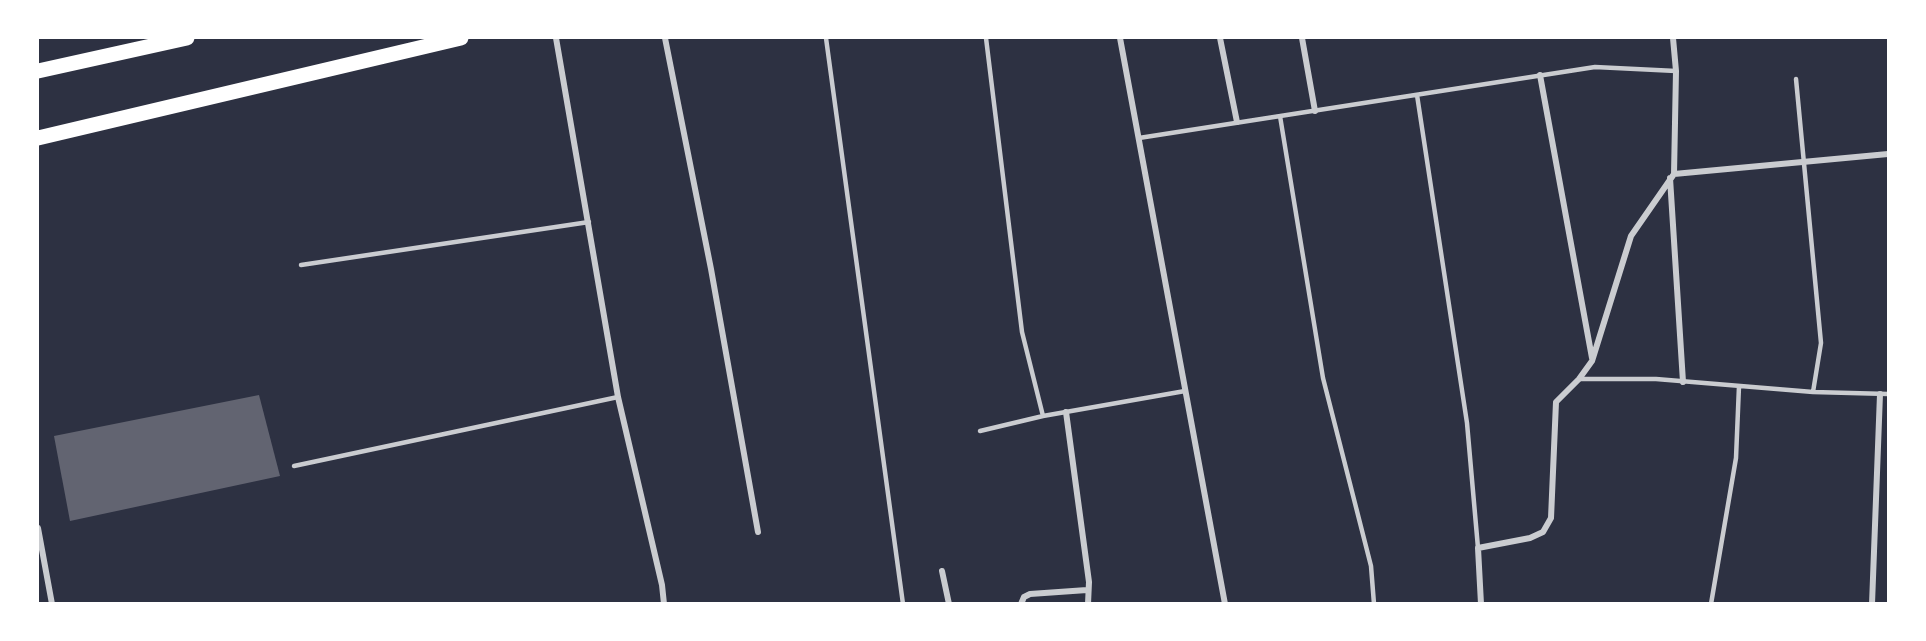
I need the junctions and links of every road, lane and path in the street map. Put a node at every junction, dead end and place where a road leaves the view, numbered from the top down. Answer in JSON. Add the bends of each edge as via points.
{"nodes":[{"id":1,"x":187,"y":38,"type":"edge"},
{"id":2,"x":461,"y":38,"type":"edge"},
{"id":3,"x":556,"y":38,"type":"edge"},
{"id":4,"x":665,"y":38,"type":"edge"},
{"id":5,"x":826,"y":38,"type":"edge"},
{"id":6,"x":986,"y":38,"type":"edge"},
{"id":7,"x":1120,"y":38,"type":"edge"},
{"id":8,"x":1220,"y":38,"type":"edge"},
{"id":9,"x":1302,"y":38,"type":"edge"},
{"id":10,"x":1673,"y":38,"type":"edge"},
{"id":11,"x":38,"y":71,"type":"edge"},
{"id":12,"x":1676,"y":71,"type":"junction"},
{"id":13,"x":1540,"y":75,"type":"junction"},
{"id":14,"x":1796,"y":79,"type":"dead end"},
{"id":15,"x":1417,"y":95,"type":"junction"},
{"id":16,"x":1315,"y":111,"type":"junction"},
{"id":17,"x":1280,"y":116,"type":"junction"},
{"id":18,"x":1237,"y":122,"type":"junction"},
{"id":19,"x":38,"y":138,"type":"edge"},
{"id":20,"x":1138,"y":138,"type":"junction"},
{"id":21,"x":1888,"y":154,"type":"edge"},
{"id":22,"x":1804,"y":163,"type":"junction"},
{"id":23,"x":1672,"y":176,"type":"junction"},
{"id":24,"x":589,"y":222,"type":"junction"},
{"id":25,"x":301,"y":265,"type":"dead end"},
{"id":26,"x":1592,"y":361,"type":"junction"},
{"id":27,"x":1579,"y":379,"type":"junction"},
{"id":28,"x":1683,"y":382,"type":"junction"},
{"id":29,"x":1739,"y":386,"type":"junction"},
{"id":30,"x":1185,"y":391,"type":"junction"},
{"id":31,"x":1813,"y":392,"type":"junction"},
{"id":32,"x":1880,"y":394,"type":"junction"},
{"id":33,"x":1888,"y":394,"type":"edge"},
{"id":34,"x":618,"y":398,"type":"junction"},
{"id":35,"x":1066,"y":412,"type":"junction"},
{"id":36,"x":1043,"y":416,"type":"junction"},
{"id":37,"x":980,"y":431,"type":"dead end"},
{"id":38,"x":294,"y":466,"type":"dead end"},
{"id":39,"x":38,"y":528,"type":"edge"},
{"id":40,"x":758,"y":532,"type":"dead end"},
{"id":41,"x":1478,"y":548,"type":"junction"},
{"id":42,"x":942,"y":572,"type":"dead end"},
{"id":43,"x":1087,"y":590,"type":"junction"},
{"id":44,"x":52,"y":603,"type":"edge"},
{"id":45,"x":664,"y":603,"type":"edge"},
{"id":46,"x":903,"y":603,"type":"edge"},
{"id":47,"x":949,"y":603,"type":"edge"},
{"id":48,"x":1021,"y":603,"type":"edge"},
{"id":49,"x":1088,"y":603,"type":"edge"},
{"id":50,"x":1225,"y":603,"type":"edge"},
{"id":51,"x":1374,"y":603,"type":"edge"},
{"id":52,"x":1481,"y":603,"type":"edge"},
{"id":53,"x":1711,"y":603,"type":"edge"},
{"id":54,"x":1872,"y":603,"type":"edge"}],
"edges":[{"from":1,"to":11,"type":"main road"},
{"from":2,"to":19,"type":"main road"},
{"from":3,"to":24,"type":"street"},
{"from":4,"to":40,"type":"street"},
{"from":5,"to":46,"type":"lane"},
{"from":6,"to":36,"type":"lane","via":[[1022,332]]},
{"from":7,"to":20,"type":"street"},
{"from":8,"to":18,"type":"street"},
{"from":9,"to":16,"type":"street"},
{"from":10,"to":12,"type":"street"},
{"from":12,"to":13,"type":"lane","via":[[1595,67]]},
{"from":12,"to":23,"type":"street"},
{"from":13,"to":15,"type":"lane"},
{"from":13,"to":26,"type":"street"},
{"from":14,"to":22,"type":"lane"},
{"from":15,"to":16,"type":"lane"},
{"from":15,"to":41,"type":"lane","via":[[1467,423]]},
{"from":16,"to":17,"type":"lane"},
{"from":17,"to":18,"type":"lane"},
{"from":17,"to":51,"type":"lane","via":[[1323,378],[1371,566]]},
{"from":18,"to":20,"type":"lane"},
{"from":20,"to":30,"type":"street"},
{"from":21,"to":22,"type":"street"},
{"from":22,"to":23,"type":"street"},
{"from":22,"to":31,"type":"lane","via":[[1821,343]]},
{"from":23,"to":26,"type":"street","via":[[1630,236]]},
{"from":23,"to":28,"type":"street"},
{"from":24,"to":25,"type":"lane"},
{"from":24,"to":34,"type":"street"},
{"from":26,"to":27,"type":"street"},
{"from":27,"to":28,"type":"lane"},
{"from":27,"to":41,"type":"street","via":[[1556,402],[1551,518],[1543,532]]},
{"from":28,"to":29,"type":"lane"},
{"from":29,"to":31,"type":"lane"},
{"from":29,"to":53,"type":"lane","via":[[1736,458]]},
{"from":30,"to":35,"type":"lane"},
{"from":30,"to":50,"type":"street"},
{"from":31,"to":32,"type":"lane"},
{"from":32,"to":33,"type":"lane"},
{"from":32,"to":54,"type":"street"},
{"from":34,"to":38,"type":"lane"},
{"from":34,"to":45,"type":"street"},
{"from":35,"to":36,"type":"lane"},
{"from":35,"to":43,"type":"street"},
{"from":36,"to":37,"type":"lane"},
{"from":39,"to":44,"type":"street"},
{"from":41,"to":52,"type":"street"},
{"from":42,"to":47,"type":"street"},
{"from":43,"to":48,"type":"street","via":[[1030,594]]},
{"from":43,"to":49,"type":"street"}]}
